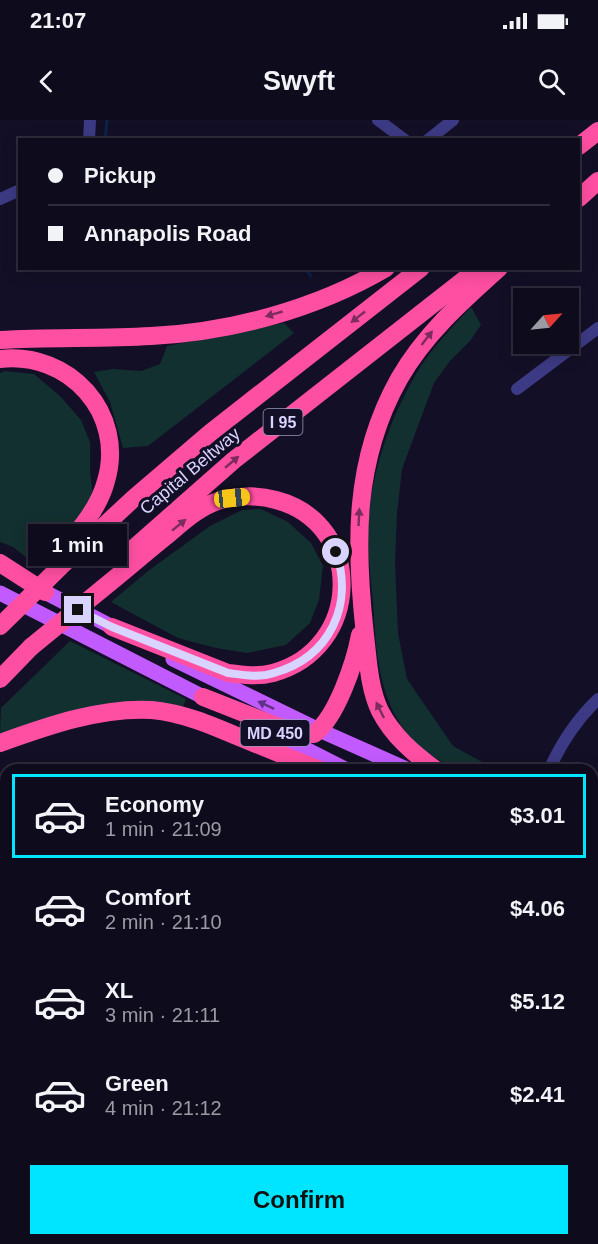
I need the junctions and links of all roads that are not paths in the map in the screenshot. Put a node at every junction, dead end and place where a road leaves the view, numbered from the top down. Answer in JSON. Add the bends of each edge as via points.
{"nodes":[{"id":1,"x":90,"y":120,"type":"edge"},
{"id":2,"x":378,"y":120,"type":"edge"},
{"id":3,"x":453,"y":120,"type":"edge"},
{"id":4,"x":598,"y":131,"type":"edge"},
{"id":5,"x":89,"y":138,"type":"edge"},
{"id":6,"x":402,"y":138,"type":"edge"},
{"id":7,"x":431,"y":138,"type":"edge"},
{"id":8,"x":580,"y":145,"type":"edge"},
{"id":9,"x":598,"y":176,"type":"edge"},
{"id":10,"x":598,"y":181,"type":"edge"},
{"id":11,"x":580,"y":190,"type":"edge"},
{"id":12,"x":18,"y":191,"type":"edge"},
{"id":13,"x":580,"y":197,"type":"edge"},
{"id":14,"x":0,"y":199,"type":"edge"},
{"id":15,"x":382,"y":270,"type":"edge"},
{"id":16,"x":418,"y":270,"type":"edge"},
{"id":17,"x":476,"y":270,"type":"edge"},
{"id":18,"x":497,"y":270,"type":"edge"},
{"id":19,"x":598,"y":328,"type":"edge"},
{"id":20,"x":0,"y":340,"type":"edge"},
{"id":21,"x":0,"y":359,"type":"edge"},
{"id":22,"x":518,"y":389,"type":"dead end"},
{"id":23,"x":0,"y":563,"type":"edge"},
{"id":24,"x":56,"y":564,"type":"junction"},
{"id":25,"x":0,"y":568,"type":"edge"},
{"id":26,"x":98,"y":587,"type":"junction"},
{"id":27,"x":45,"y":592,"type":"junction"},
{"id":28,"x":0,"y":593,"type":"edge"},
{"id":29,"x":363,"y":618,"type":"junction"},
{"id":30,"x":0,"y":626,"type":"edge"},
{"id":31,"x":112,"y":627,"type":"junction"},
{"id":32,"x":0,"y":679,"type":"edge"},
{"id":33,"x":203,"y":697,"type":"junction"},
{"id":34,"x":598,"y":699,"type":"edge"},
{"id":35,"x":319,"y":730,"type":"junction"},
{"id":36,"x":0,"y":743,"type":"edge"},
{"id":37,"x":306,"y":764,"type":"edge"},
{"id":38,"x":335,"y":764,"type":"edge"},
{"id":39,"x":396,"y":764,"type":"edge"},
{"id":40,"x":428,"y":764,"type":"edge"},
{"id":41,"x":552,"y":764,"type":"edge"}],
"edges":[{"from":1,"to":5,"type":"street"},
{"from":2,"to":6,"type":"street"},
{"from":3,"to":7,"type":"street"},
{"from":4,"to":8,"type":"highway"},
{"from":9,"to":11,"type":"highway"},
{"from":10,"to":13,"type":"highway"},
{"from":12,"to":14,"type":"street"},
{"from":15,"to":20,"type":"highway","one_way":true,"via":[[356,285],[294,309],[220,328],[153,336]]},
{"from":16,"to":24,"type":"highway","name":"Capital Beltway","number":"I 95","one_way":true,"via":[[210,433]]},
{"from":26,"to":17,"type":"highway","name":"Capital Beltway","number":"I 95","one_way":true,"via":[[161,523],[234,460]]},
{"from":29,"to":18,"type":"highway","one_way":true,"via":[[360,504],[372,443],[383,413],[399,380],[433,330]]},
{"from":19,"to":22,"type":"street"},
{"from":21,"to":24,"type":"highway","via":[[30,358],[66,373],[94,401],[109,438],[106,482]]},
{"from":23,"to":27,"type":"highway"},
{"from":24,"to":30,"type":"highway","name":"Capital Beltway","number":"I 95","bridge":true},
{"from":25,"to":27,"type":"main road","number":"MD 450"},
{"from":26,"to":31,"type":"highway","one_way":true,"via":[[190,516],[217,501],[249,496],[267,497],[301,510],[327,537],[341,567],[342,602],[329,633],[305,659],[273,674],[228,673]]},
{"from":26,"to":32,"type":"highway","name":"Capital Beltway","number":"I 95","bridge":true},
{"from":27,"to":31,"type":"main road","number":"MD 450"},
{"from":28,"to":33,"type":"main road","number":"MD 450"},
{"from":29,"to":35,"type":"highway","via":[[346,681]]},
{"from":40,"to":29,"type":"highway","one_way":true,"via":[[403,743],[379,709],[371,681]]},
{"from":35,"to":31,"type":"main road","number":"MD 450","one_way":true},
{"from":33,"to":35,"type":"highway","via":[[297,734]]},
{"from":33,"to":38,"type":"main road","number":"MD 450"},
{"from":34,"to":41,"type":"street","via":[[566,737]]},
{"from":35,"to":39,"type":"main road","number":"MD 450"},
{"from":36,"to":37,"type":"highway","via":[[98,714],[151,710],[200,720]]}]}
